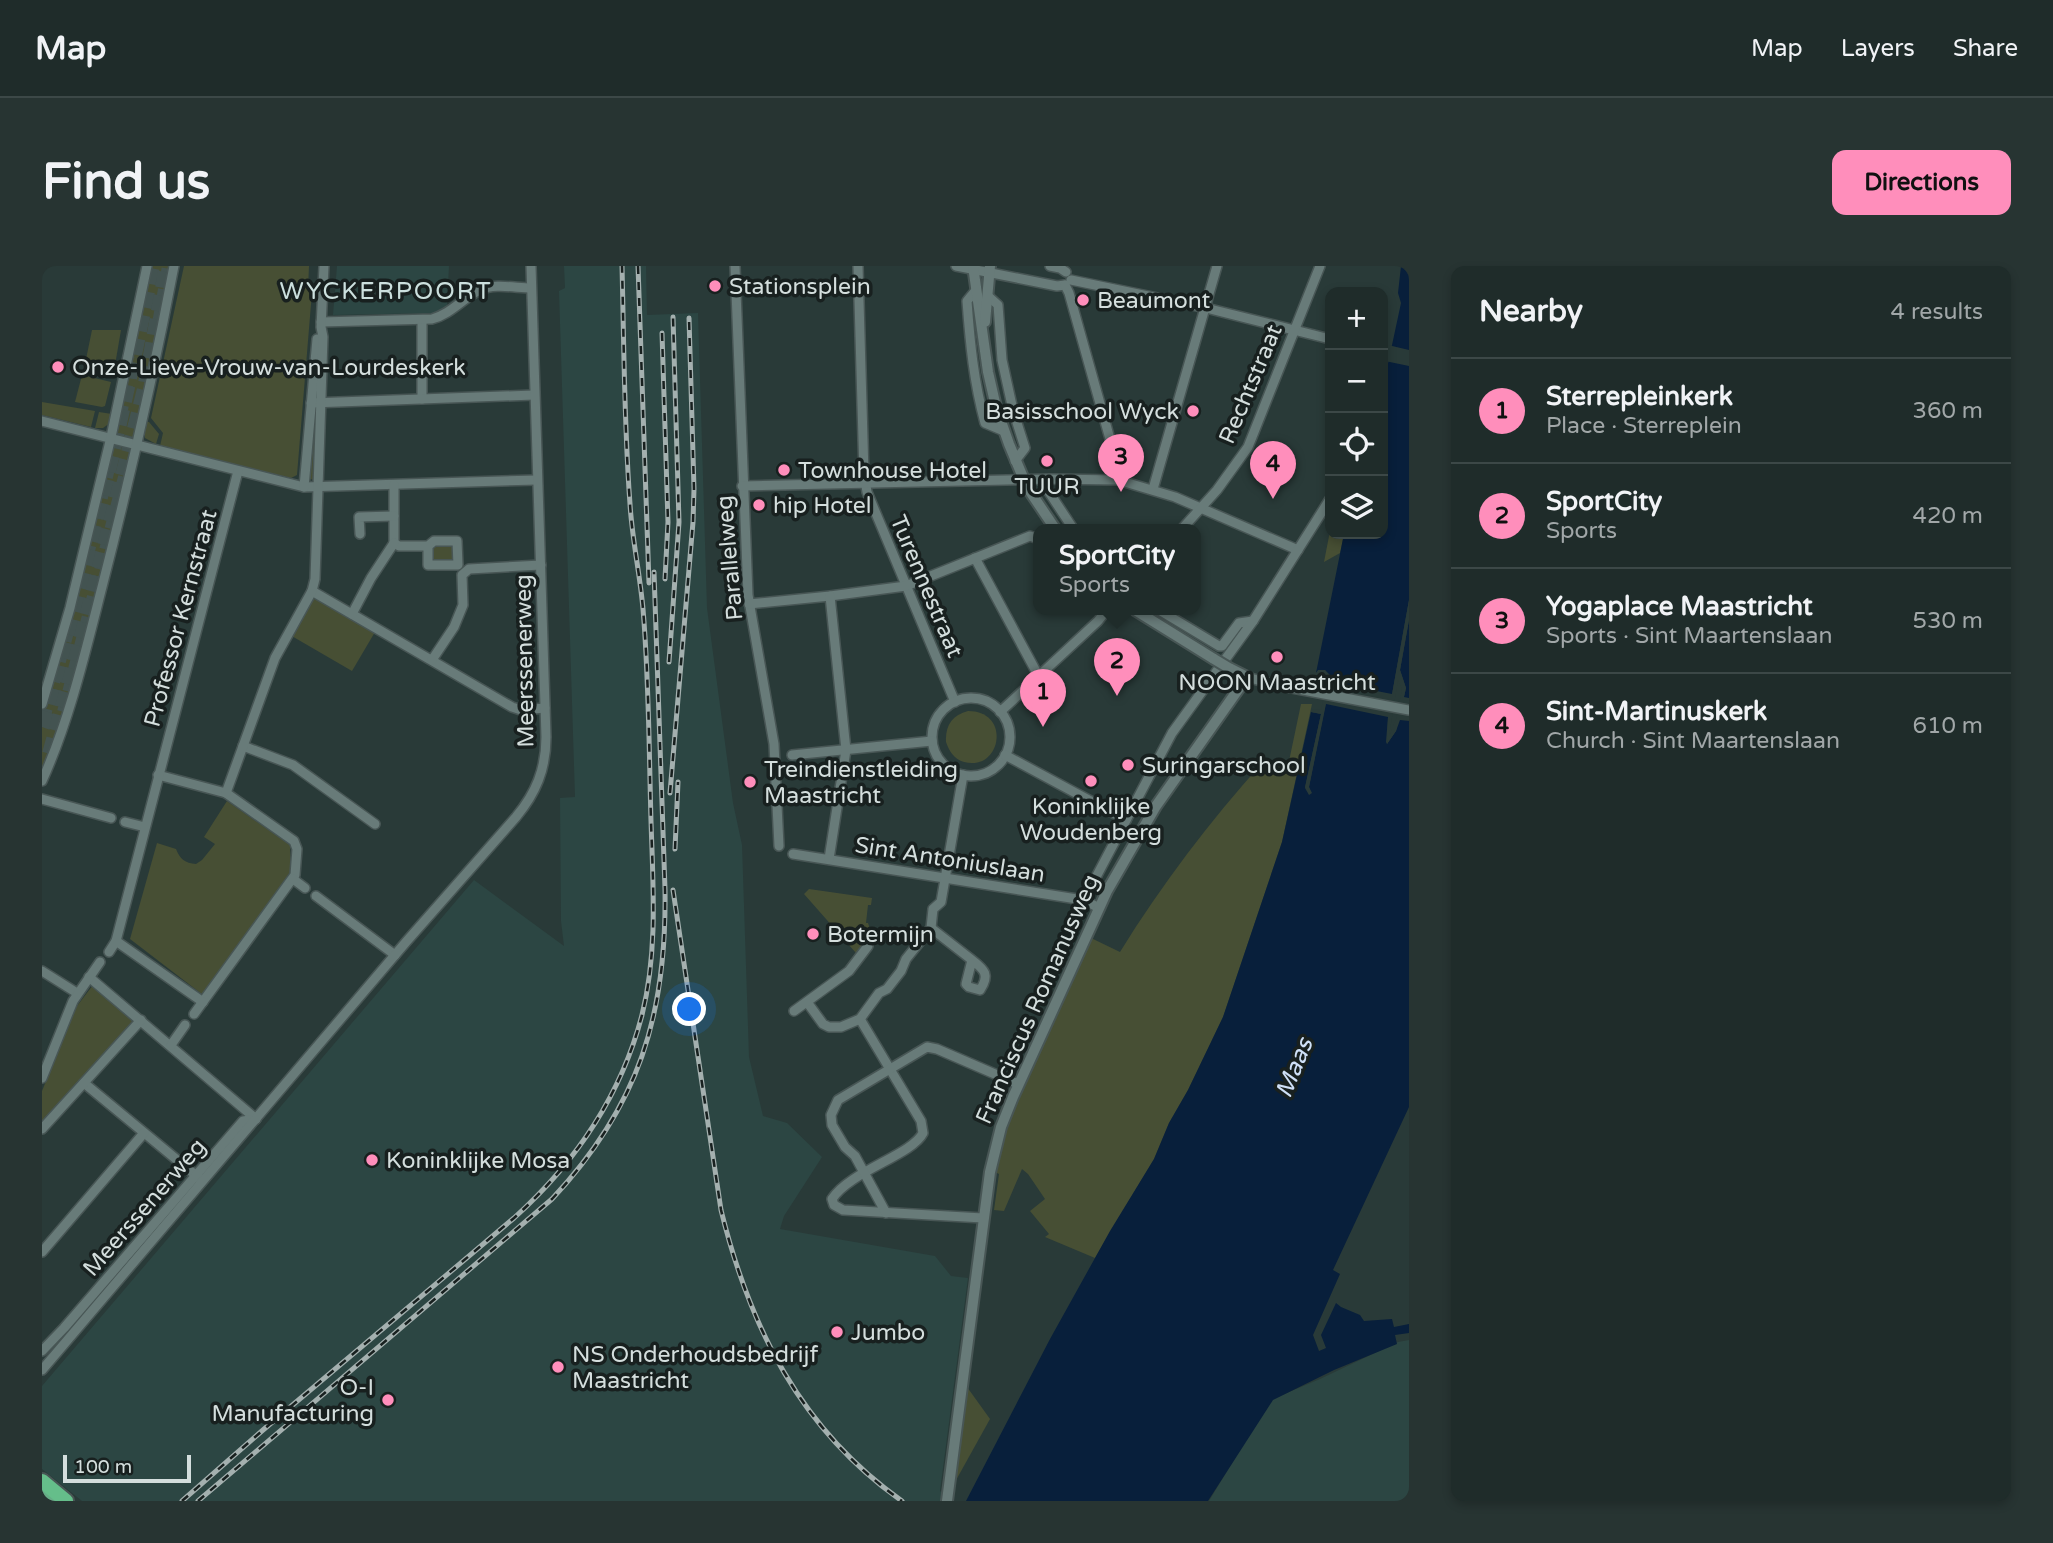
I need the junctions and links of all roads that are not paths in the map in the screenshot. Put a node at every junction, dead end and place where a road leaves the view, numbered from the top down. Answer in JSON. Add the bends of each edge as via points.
{"nodes":[{"id":1,"x":147,"y":266,"type":"edge"},
{"id":2,"x":174,"y":266,"type":"edge"},
{"id":3,"x":324,"y":266,"type":"edge"},
{"id":4,"x":531,"y":266,"type":"edge"},
{"id":5,"x":735,"y":266,"type":"edge"},
{"id":6,"x":858,"y":266,"type":"edge"},
{"id":7,"x":956,"y":266,"type":"edge"},
{"id":8,"x":1050,"y":266,"type":"edge"},
{"id":9,"x":1217,"y":266,"type":"edge"},
{"id":10,"x":1320,"y":266,"type":"edge"},
{"id":11,"x":973,"y":268,"type":"edge"},
{"id":12,"x":990,"y":269,"type":"edge"},
{"id":13,"x":1067,"y":276,"type":"edge"},
{"id":14,"x":531,"y":288,"type":"junction"},
{"id":15,"x":976,"y":290,"type":"junction"},
{"id":16,"x":988,"y":296,"type":"junction"},
{"id":17,"x":1206,"y":308,"type":"junction"},
{"id":18,"x":422,"y":320,"type":"junction"},
{"id":19,"x":321,"y":325,"type":"junction"},
{"id":20,"x":1294,"y":331,"type":"junction"},
{"id":21,"x":984,"y":335,"type":"junction"},
{"id":22,"x":1325,"y":339,"type":"edge"},
{"id":23,"x":534,"y":395,"type":"junction"},
{"id":24,"x":422,"y":399,"type":"junction"},
{"id":25,"x":316,"y":403,"type":"junction"},
{"id":26,"x":42,"y":421,"type":"edge"},
{"id":27,"x":1004,"y":431,"type":"junction"},
{"id":28,"x":111,"y":438,"type":"junction"},
{"id":29,"x":136,"y":444,"type":"junction"},
{"id":30,"x":1015,"y":461,"type":"junction"},
{"id":31,"x":238,"y":471,"type":"junction"},
{"id":32,"x":537,"y":480,"type":"junction"},
{"id":33,"x":1041,"y":480,"type":"junction"},
{"id":34,"x":1118,"y":480,"type":"junction"},
{"id":35,"x":1024,"y":481,"type":"junction"},
{"id":36,"x":865,"y":484,"type":"junction"},
{"id":37,"x":394,"y":485,"type":"junction"},
{"id":38,"x":742,"y":486,"type":"junction"},
{"id":39,"x":304,"y":487,"type":"junction"},
{"id":40,"x":318,"y":487,"type":"junction"},
{"id":41,"x":1153,"y":489,"type":"junction"},
{"id":42,"x":1325,"y":507,"type":"edge"},
{"id":43,"x":1200,"y":508,"type":"junction"},
{"id":44,"x":394,"y":516,"type":"junction"},
{"id":45,"x":1052,"y":524,"type":"edge"},
{"id":46,"x":1070,"y":524,"type":"edge"},
{"id":47,"x":1186,"y":524,"type":"edge"},
{"id":48,"x":360,"y":534,"type":"dead end"},
{"id":49,"x":1033,"y":537,"type":"edge"},
{"id":50,"x":394,"y":543,"type":"junction"},
{"id":51,"x":428,"y":547,"type":"dead end"},
{"id":52,"x":1298,"y":550,"type":"junction"},
{"id":53,"x":975,"y":558,"type":"junction"},
{"id":54,"x":541,"y":565,"type":"junction"},
{"id":55,"x":906,"y":586,"type":"junction"},
{"id":56,"x":312,"y":591,"type":"junction"},
{"id":57,"x":830,"y":596,"type":"junction"},
{"id":58,"x":749,"y":604,"type":"junction"},
{"id":59,"x":352,"y":614,"type":"junction"},
{"id":60,"x":1101,"y":615,"type":"edge"},
{"id":61,"x":1143,"y":615,"type":"edge"},
{"id":62,"x":1167,"y":615,"type":"edge"},
{"id":63,"x":1253,"y":621,"type":"junction"},
{"id":64,"x":432,"y":660,"type":"junction"},
{"id":65,"x":1038,"y":675,"type":"junction"},
{"id":66,"x":1247,"y":677,"type":"junction"},
{"id":67,"x":955,"y":702,"type":"junction"},
{"id":68,"x":42,"y":704,"type":"edge"},
{"id":69,"x":545,"y":708,"type":"junction"},
{"id":70,"x":1409,"y":710,"type":"edge"},
{"id":71,"x":1000,"y":712,"type":"junction"},
{"id":72,"x":932,"y":741,"type":"junction"},
{"id":73,"x":243,"y":746,"type":"junction"},
{"id":74,"x":846,"y":750,"type":"junction"},
{"id":75,"x":792,"y":755,"type":"dead end"},
{"id":76,"x":1005,"y":755,"type":"junction"},
{"id":77,"x":158,"y":775,"type":"junction"},
{"id":78,"x":962,"y":775,"type":"junction"},
{"id":79,"x":42,"y":781,"type":"edge"},
{"id":80,"x":226,"y":793,"type":"junction"},
{"id":81,"x":42,"y":799,"type":"edge"},
{"id":82,"x":111,"y":818,"type":"dead end"},
{"id":83,"x":1126,"y":820,"type":"junction"},
{"id":84,"x":125,"y":822,"type":"dead end"},
{"id":85,"x":375,"y":824,"type":"dead end"},
{"id":86,"x":145,"y":827,"type":"junction"},
{"id":87,"x":779,"y":846,"type":"dead end"},
{"id":88,"x":793,"y":854,"type":"dead end"},
{"id":89,"x":829,"y":859,"type":"junction"},
{"id":90,"x":944,"y":877,"type":"junction"},
{"id":91,"x":293,"y":879,"type":"junction"},
{"id":92,"x":305,"y":888,"type":"dead end"},
{"id":93,"x":316,"y":896,"type":"dead end"},
{"id":94,"x":1084,"y":900,"type":"junction"},
{"id":95,"x":1099,"y":908,"type":"junction"},
{"id":96,"x":931,"y":928,"type":"junction"},
{"id":97,"x":116,"y":941,"type":"junction"},
{"id":98,"x":868,"y":946,"type":"dead end"},
{"id":99,"x":109,"y":951,"type":"dead end"},
{"id":100,"x":396,"y":955,"type":"junction"},
{"id":101,"x":972,"y":960,"type":"dead end"},
{"id":102,"x":100,"y":962,"type":"dead end"},
{"id":103,"x":42,"y":971,"type":"edge"},
{"id":104,"x":89,"y":977,"type":"junction"},
{"id":105,"x":77,"y":993,"type":"junction"},
{"id":106,"x":203,"y":1002,"type":"junction"},
{"id":107,"x":807,"y":1002,"type":"junction"},
{"id":108,"x":794,"y":1011,"type":"dead end"},
{"id":109,"x":194,"y":1014,"type":"dead end"},
{"id":110,"x":860,"y":1019,"type":"junction"},
{"id":111,"x":141,"y":1020,"type":"junction"},
{"id":112,"x":185,"y":1025,"type":"dead end"},
{"id":113,"x":171,"y":1045,"type":"junction"},
{"id":114,"x":890,"y":1069,"type":"junction"},
{"id":115,"x":42,"y":1078,"type":"edge"},
{"id":116,"x":85,"y":1083,"type":"junction"},
{"id":117,"x":1018,"y":1084,"type":"junction"},
{"id":118,"x":256,"y":1119,"type":"junction"},
{"id":119,"x":42,"y":1129,"type":"edge"},
{"id":120,"x":144,"y":1133,"type":"junction"},
{"id":121,"x":864,"y":1172,"type":"junction"},
{"id":122,"x":200,"y":1179,"type":"junction"},
{"id":123,"x":886,"y":1213,"type":"junction"},
{"id":124,"x":984,"y":1218,"type":"junction"},
{"id":125,"x":42,"y":1252,"type":"edge"},
{"id":126,"x":68,"y":1332,"type":"junction"},
{"id":127,"x":42,"y":1351,"type":"edge"},
{"id":128,"x":42,"y":1370,"type":"edge"},
{"id":129,"x":42,"y":1481,"type":"edge"},
{"id":130,"x":42,"y":1495,"type":"edge"},
{"id":131,"x":49,"y":1501,"type":"edge"},
{"id":132,"x":66,"y":1501,"type":"edge"},
{"id":133,"x":947,"y":1501,"type":"edge"}],
"edges":[{"from":1,"to":28,"type":"street"},
{"from":2,"to":29,"type":"street"},
{"from":3,"to":19,"type":"street"},
{"from":4,"to":14,"type":"street","name":"Meerssenerweg"},
{"from":5,"to":38,"type":"street","name":"Parallelweg"},
{"from":6,"to":36,"type":"street","name":"Turennestraat"},
{"from":7,"to":11,"type":"street"},
{"from":8,"to":13,"type":"street"},
{"from":9,"to":17,"type":"street"},
{"from":10,"to":20,"type":"street","name":"Rechtstraat"},
{"from":11,"to":12,"type":"street"},
{"from":11,"to":15,"type":"street"},
{"from":12,"to":13,"type":"street","via":[[1057,286]]},
{"from":12,"to":16,"type":"street"},
{"from":13,"to":17,"type":"street"},
{"from":13,"to":34,"type":"street"},
{"from":14,"to":18,"type":"street","via":[[478,290],[445,316]]},
{"from":14,"to":23,"type":"street","name":"Meerssenerweg"},
{"from":15,"to":21,"type":"street"},
{"from":15,"to":27,"type":"street","via":[[967,301],[975,380],[985,423]]},
{"from":16,"to":21,"type":"street"},
{"from":16,"to":30,"type":"street","via":[[998,305],[1002,360],[1024,444]]},
{"from":17,"to":20,"type":"street"},
{"from":17,"to":41,"type":"street"},
{"from":18,"to":19,"type":"street"},
{"from":18,"to":24,"type":"street"},
{"from":19,"to":25,"type":"street"},
{"from":20,"to":22,"type":"street"},
{"from":20,"to":43,"type":"street","name":"Rechtstraat","via":[[1248,447]]},
{"from":21,"to":27,"type":"street"},
{"from":23,"to":24,"type":"street"},
{"from":23,"to":32,"type":"street","name":"Meerssenerweg"},
{"from":24,"to":25,"type":"street"},
{"from":25,"to":39,"type":"street"},
{"from":25,"to":40,"type":"street"},
{"from":26,"to":28,"type":"street"},
{"from":27,"to":30,"type":"street"},
{"from":28,"to":29,"type":"street"},
{"from":28,"to":68,"type":"street"},
{"from":29,"to":31,"type":"street"},
{"from":29,"to":79,"type":"street","via":[[88,642]]},
{"from":30,"to":35,"type":"street"},
{"from":31,"to":39,"type":"street"},
{"from":31,"to":77,"type":"street","name":"Professor Kernstraat"},
{"from":32,"to":37,"type":"street"},
{"from":32,"to":54,"type":"street","name":"Meerssenerweg"},
{"from":33,"to":34,"type":"street"},
{"from":33,"to":35,"type":"street"},
{"from":33,"to":46,"type":"street"},
{"from":34,"to":41,"type":"street"},
{"from":35,"to":36,"type":"street"},
{"from":35,"to":45,"type":"street"},
{"from":36,"to":38,"type":"street"},
{"from":36,"to":55,"type":"street","name":"Turennestraat"},
{"from":37,"to":40,"type":"street"},
{"from":37,"to":44,"type":"street"},
{"from":38,"to":58,"type":"street","name":"Parallelweg"},
{"from":39,"to":40,"type":"street"},
{"from":40,"to":56,"type":"street"},
{"from":41,"to":43,"type":"street"},
{"from":42,"to":52,"type":"street","name":"Franciscus Romanusweg"},
{"from":43,"to":47,"type":"street","name":"Rechtstraat"},
{"from":43,"to":52,"type":"street"},
{"from":44,"to":48,"type":"street","via":[[359,517]]},
{"from":44,"to":50,"type":"street"},
{"from":49,"to":53,"type":"street"},
{"from":50,"to":51,"type":"street"},
{"from":50,"to":59,"type":"street"},
{"from":52,"to":63,"type":"street","name":"Franciscus Romanusweg"},
{"from":53,"to":55,"type":"street"},
{"from":53,"to":65,"type":"street"},
{"from":54,"to":64,"type":"street","via":[[469,569],[462,575],[463,605]]},
{"from":54,"to":69,"type":"street","name":"Meerssenerweg"},
{"from":55,"to":57,"type":"street"},
{"from":55,"to":67,"type":"street","name":"Turennestraat"},
{"from":56,"to":59,"type":"street"},
{"from":56,"to":73,"type":"street","via":[[275,657]]},
{"from":57,"to":58,"type":"street"},
{"from":57,"to":74,"type":"street"},
{"from":58,"to":87,"type":"street","name":"Parallelweg","via":[[774,744]]},
{"from":59,"to":64,"type":"street"},
{"from":60,"to":65,"type":"street"},
{"from":61,"to":66,"type":"street","bridge":true},
{"from":62,"to":63,"type":"street","name":"Franciscus Romanusweg","via":[[1219,646],[1239,624]]},
{"from":63,"to":83,"type":"street","name":"Franciscus Romanusweg","via":[[1172,733]]},
{"from":64,"to":69,"type":"street","via":[[512,707]]},
{"from":65,"to":71,"type":"street"},
{"from":66,"to":70,"type":"street"},
{"from":66,"to":95,"type":"street","name":"Franciscus Romanusweg","via":[[1156,806]]},
{"from":67,"to":71,"type":"street","via":[[979,699]]},
{"from":67,"to":72,"type":"street","via":[[937,718]]},
{"from":69,"to":100,"type":"street","name":"Meerssenerweg","via":[[545,758],[530,799]]},
{"from":71,"to":76,"type":"street","via":[[1009,730]]},
{"from":72,"to":74,"type":"street"},
{"from":72,"to":78,"type":"street","via":[[944,764]]},
{"from":73,"to":80,"type":"street"},
{"from":73,"to":85,"type":"street","via":[[293,765]]},
{"from":74,"to":75,"type":"street"},
{"from":74,"to":89,"type":"street"},
{"from":76,"to":78,"type":"street","via":[[987,772]]},
{"from":76,"to":83,"type":"street"},
{"from":77,"to":80,"type":"street"},
{"from":77,"to":86,"type":"street","name":"Professor Kernstraat"},
{"from":78,"to":90,"type":"street"},
{"from":80,"to":91,"type":"street","via":[[293,841],[297,860]]},
{"from":81,"to":82,"type":"street"},
{"from":83,"to":94,"type":"street","name":"Franciscus Romanusweg"},
{"from":84,"to":86,"type":"street"},
{"from":86,"to":97,"type":"street","name":"Professor Kernstraat"},
{"from":88,"to":89,"type":"street","name":"Sint Antoniuslaan"},
{"from":89,"to":90,"type":"street","name":"Sint Antoniuslaan"},
{"from":90,"to":94,"type":"street","name":"Sint Antoniuslaan"},
{"from":90,"to":96,"type":"street"},
{"from":91,"to":92,"type":"street"},
{"from":91,"to":106,"type":"street"},
{"from":93,"to":100,"type":"street"},
{"from":94,"to":95,"type":"street","name":"Sint Antoniuslaan"},
{"from":95,"to":117,"type":"street","name":"Franciscus Romanusweg"},
{"from":96,"to":101,"type":"street"},
{"from":96,"to":110,"type":"street"},
{"from":97,"to":99,"type":"street"},
{"from":97,"to":106,"type":"street"},
{"from":98,"to":107,"type":"street","via":[[849,971]]},
{"from":100,"to":118,"type":"street","name":"Meerssenerweg"},
{"from":102,"to":104,"type":"street"},
{"from":103,"to":105,"type":"street"},
{"from":104,"to":105,"type":"street"},
{"from":104,"to":111,"type":"street"},
{"from":105,"to":115,"type":"street"},
{"from":106,"to":109,"type":"street"},
{"from":107,"to":108,"type":"street"},
{"from":107,"to":110,"type":"street","via":[[829,1027]]},
{"from":110,"to":114,"type":"street"},
{"from":111,"to":113,"type":"street"},
{"from":111,"to":116,"type":"street"},
{"from":112,"to":113,"type":"street"},
{"from":113,"to":118,"type":"street"},
{"from":114,"to":117,"type":"street","via":[[932,1047]]},
{"from":114,"to":121,"type":"street","via":[[921,1121],[923,1133],[916,1142]]},
{"from":114,"to":121,"type":"street","via":[[838,1100],[831,1115],[832,1125]]},
{"from":116,"to":119,"type":"street"},
{"from":116,"to":120,"type":"street"},
{"from":117,"to":124,"type":"street","name":"Franciscus Romanusweg","via":[[998,1135]]},
{"from":118,"to":122,"type":"street","name":"Meerssenerweg"},
{"from":120,"to":122,"type":"street"},
{"from":120,"to":125,"type":"street"},
{"from":121,"to":123,"type":"street"},
{"from":121,"to":123,"type":"street","via":[[836,1193],[834,1205],[843,1210]]},
{"from":122,"to":126,"type":"street","name":"Meerssenerweg"},
{"from":123,"to":124,"type":"street"},
{"from":124,"to":133,"type":"street","name":"Franciscus Romanusweg"},
{"from":126,"to":127,"type":"street","name":"Meerssenerweg"},
{"from":126,"to":128,"type":"street","name":"Meerssenerweg"},
{"from":129,"to":132,"type":"highway"},
{"from":130,"to":131,"type":"main road"}]}
